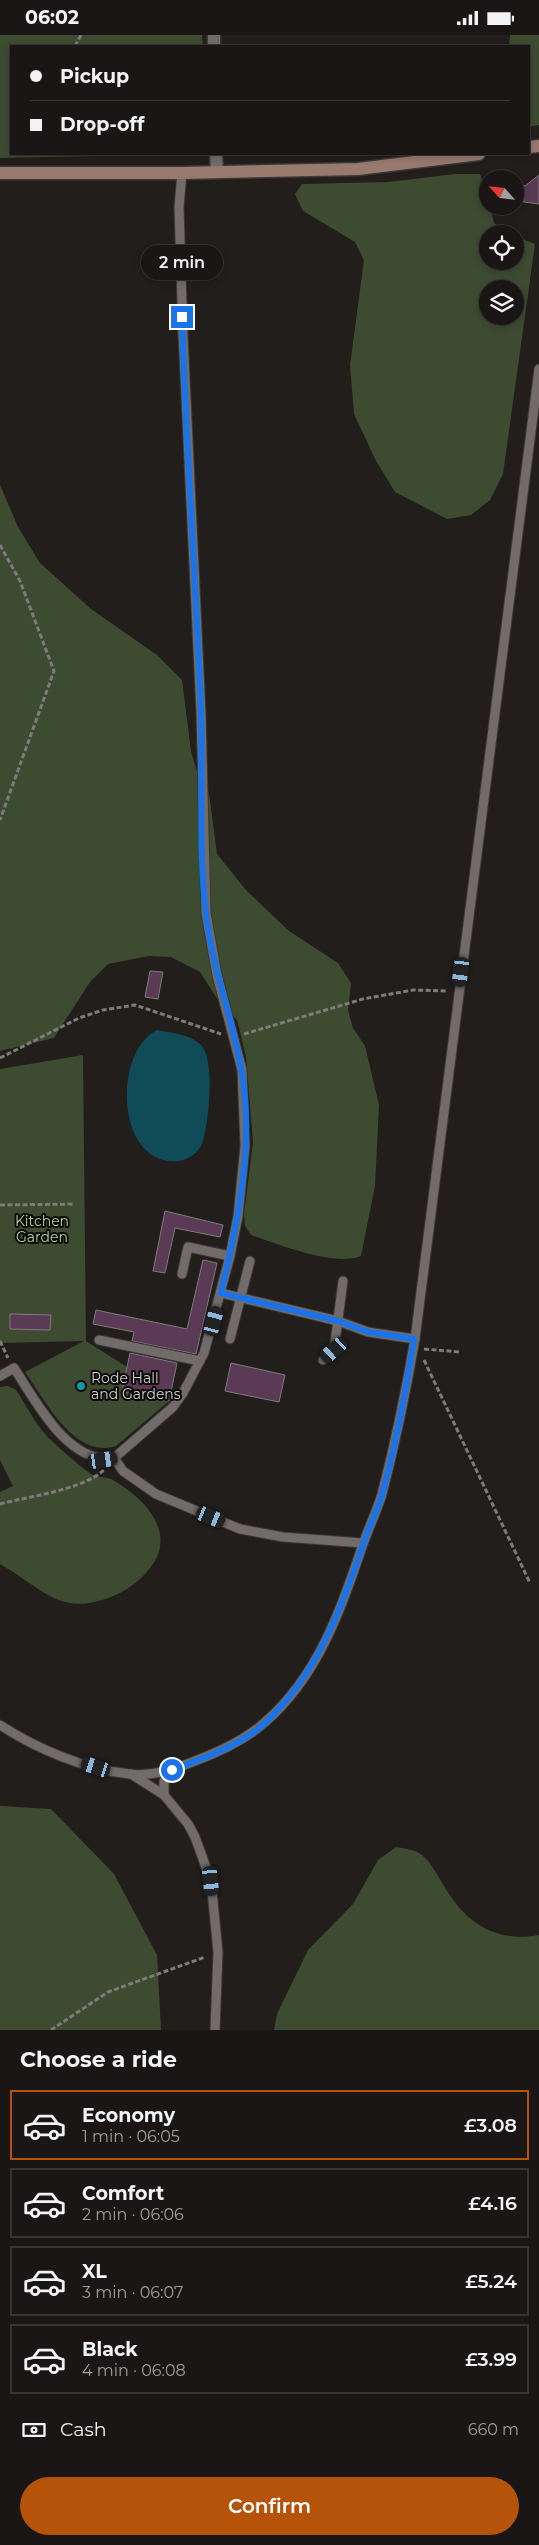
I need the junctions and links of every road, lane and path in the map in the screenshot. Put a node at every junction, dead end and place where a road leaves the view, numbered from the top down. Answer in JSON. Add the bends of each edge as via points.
{"nodes":[{"id":1,"x":216,"y":155,"type":"edge"},
{"id":2,"x":471,"y":155,"type":"edge"},
{"id":3,"x":217,"y":172,"type":"junction"},
{"id":4,"x":0,"y":173,"type":"edge"},
{"id":5,"x":182,"y":173,"type":"junction"},
{"id":6,"x":539,"y":369,"type":"edge"},
{"id":7,"x":0,"y":545,"type":"edge"},
{"id":8,"x":0,"y":820,"type":"edge"},
{"id":9,"x":74,"y":1204,"type":"dead end"},
{"id":10,"x":0,"y":1205,"type":"edge"},
{"id":11,"x":230,"y":1256,"type":"junction"},
{"id":12,"x":250,"y":1261,"type":"dead end"},
{"id":13,"x":182,"y":1275,"type":"dead end"},
{"id":14,"x":343,"y":1281,"type":"dead end"},
{"id":15,"x":221,"y":1293,"type":"junction"},
{"id":16,"x":241,"y":1297,"type":"junction"},
{"id":17,"x":338,"y":1321,"type":"junction"},
{"id":18,"x":230,"y":1339,"type":"dead end"},
{"id":19,"x":414,"y":1339,"type":"junction"},
{"id":20,"x":99,"y":1340,"type":"dead end"},
{"id":21,"x":0,"y":1341,"type":"edge"},
{"id":22,"x":460,"y":1352,"type":"dead end"},
{"id":23,"x":323,"y":1360,"type":"dead end"},
{"id":24,"x":200,"y":1361,"type":"junction"},
{"id":25,"x":14,"y":1369,"type":"junction"},
{"id":26,"x":0,"y":1376,"type":"edge"},
{"id":27,"x":114,"y":1458,"type":"junction"},
{"id":28,"x":0,"y":1504,"type":"edge"},
{"id":29,"x":364,"y":1543,"type":"junction"},
{"id":30,"x":530,"y":1583,"type":"dead end"},
{"id":31,"x":0,"y":1725,"type":"edge"},
{"id":32,"x":172,"y":1770,"type":"junction"},
{"id":33,"x":130,"y":1774,"type":"junction"},
{"id":34,"x":164,"y":1795,"type":"junction"},
{"id":35,"x":218,"y":1952,"type":"junction"},
{"id":36,"x":51,"y":2030,"type":"edge"},
{"id":37,"x":215,"y":2030,"type":"edge"}],
"edges":[{"from":1,"to":3,"type":"street"},
{"from":2,"to":3,"type":"street","via":[[358,169]]},
{"from":3,"to":5,"type":"street"},
{"from":4,"to":5,"type":"street"},
{"from":5,"to":11,"type":"lane","via":[[179,207],[183,335],[201,713],[206,913],[217,975],[242,1070],[245,1105],[242,1175]]},
{"from":6,"to":19,"type":"lane"},
{"from":7,"to":8,"type":"path","via":[[20,581],[54,671]]},
{"from":9,"to":10,"type":"path"},
{"from":11,"to":13,"type":"lane","via":[[188,1247]]},
{"from":11,"to":15,"type":"lane"},
{"from":12,"to":16,"type":"lane"},
{"from":14,"to":17,"type":"lane"},
{"from":15,"to":16,"type":"lane"},
{"from":15,"to":24,"type":"lane"},
{"from":16,"to":17,"type":"lane"},
{"from":16,"to":18,"type":"lane"},
{"from":17,"to":19,"type":"lane","via":[[368,1332]]},
{"from":17,"to":23,"type":"lane","via":[[334,1350]]},
{"from":19,"to":29,"type":"lane","via":[[408,1380],[381,1496]]},
{"from":20,"to":24,"type":"lane"},
{"from":21,"to":25,"type":"path"},
{"from":22,"to":30,"type":"path","via":[[419,1348]]},
{"from":24,"to":27,"type":"lane","via":[[172,1407]]},
{"from":25,"to":26,"type":"lane"},
{"from":25,"to":27,"type":"lane","via":[[62,1436],[90,1457]]},
{"from":27,"to":28,"type":"path","via":[[95,1479]]},
{"from":27,"to":29,"type":"lane","via":[[123,1471],[156,1494],[240,1529],[283,1537]]},
{"from":29,"to":32,"type":"lane","via":[[340,1612],[294,1693],[248,1735]]},
{"from":31,"to":33,"type":"lane","via":[[23,1740],[56,1754]]},
{"from":32,"to":33,"type":"lane"},
{"from":32,"to":34,"type":"lane","via":[[164,1781]]},
{"from":33,"to":34,"type":"lane"},
{"from":34,"to":35,"type":"lane","via":[[195,1837],[211,1881]]},
{"from":35,"to":36,"type":"path","via":[[108,1992]]},
{"from":35,"to":37,"type":"lane"}]}
